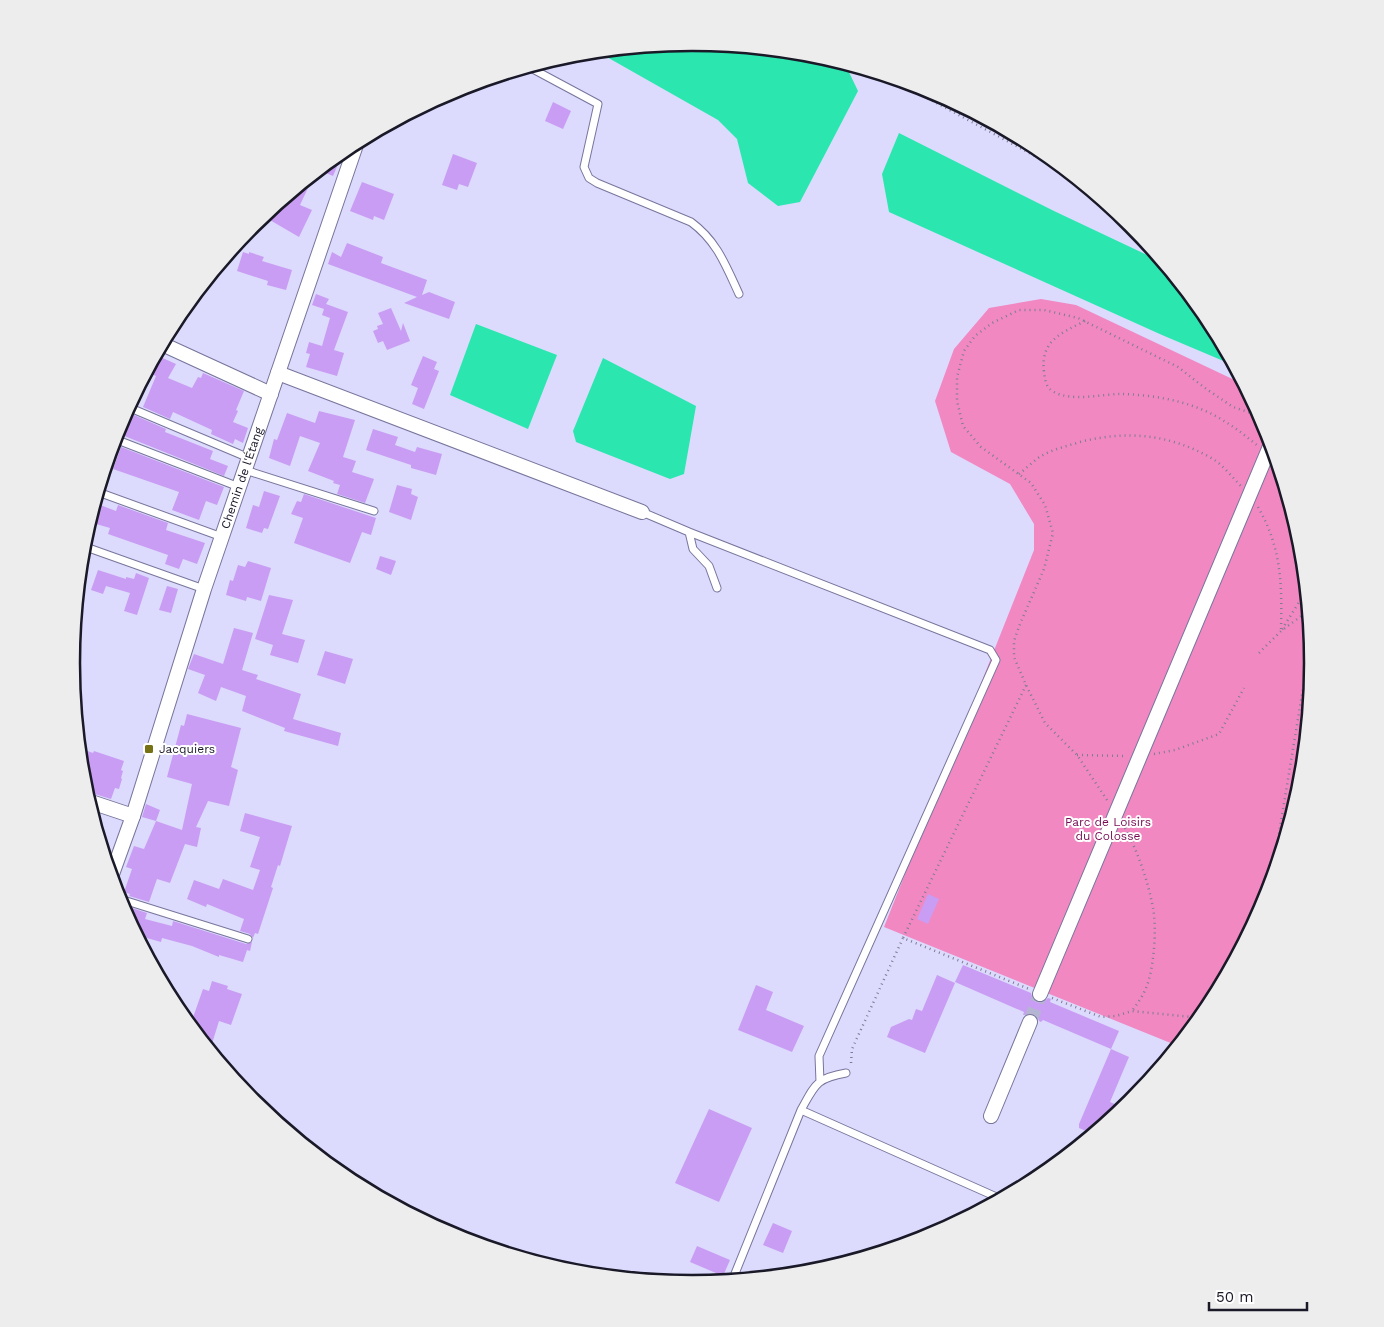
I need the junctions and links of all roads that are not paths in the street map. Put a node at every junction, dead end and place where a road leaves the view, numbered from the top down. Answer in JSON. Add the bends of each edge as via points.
{"nodes":[{"id":1,"x":537,"y":71,"type":"edge"},
{"id":2,"x":353,"y":153,"type":"edge"},
{"id":3,"x":739,"y":294,"type":"dead end"},
{"id":4,"x":168,"y":347,"type":"edge"},
{"id":5,"x":278,"y":373,"type":"junction"},
{"id":6,"x":270,"y":394,"type":"junction"},
{"id":7,"x":134,"y":411,"type":"edge"},
{"id":8,"x":121,"y":442,"type":"edge"},
{"id":9,"x":1267,"y":453,"type":"edge"},
{"id":10,"x":247,"y":464,"type":"junction"},
{"id":11,"x":239,"y":487,"type":"junction"},
{"id":12,"x":104,"y":494,"type":"edge"},
{"id":13,"x":374,"y":511,"type":"dead end"},
{"id":14,"x":642,"y":512,"type":"joint"},
{"id":15,"x":689,"y":532,"type":"junction"},
{"id":16,"x":222,"y":537,"type":"junction"},
{"id":17,"x":91,"y":549,"type":"edge"},
{"id":18,"x":717,"y":588,"type":"dead end"},
{"id":19,"x":204,"y":589,"type":"junction"},
{"id":20,"x":97,"y":804,"type":"edge"},
{"id":21,"x":133,"y":816,"type":"junction"},
{"id":22,"x":115,"y":867,"type":"edge"},
{"id":23,"x":128,"y":901,"type":"edge"},
{"id":24,"x":248,"y":939,"type":"dead end"},
{"id":25,"x":1040,"y":994,"type":"tunnel mouth"},
{"id":26,"x":1030,"y":1022,"type":"tunnel mouth"},
{"id":27,"x":846,"y":1072,"type":"dead end"},
{"id":28,"x":820,"y":1082,"type":"junction"},
{"id":29,"x":802,"y":1110,"type":"junction"},
{"id":30,"x":991,"y":1116,"type":"dead end"},
{"id":31,"x":995,"y":1196,"type":"edge"},
{"id":32,"x":735,"y":1274,"type":"edge"}],
"edges":[{"from":1,"to":3,"type":"lane","via":[[598,104],[584,167],[589,178],[691,222],[702,230],[716,246]]},
{"from":2,"to":5,"type":"street","name":"Chemin de l'Étang"},
{"from":4,"to":6,"type":"street"},
{"from":5,"to":6,"type":"street","name":"Chemin de l'Étang"},
{"from":5,"to":14,"type":"street"},
{"from":6,"to":10,"type":"street","name":"Chemin de l'Étang"},
{"from":7,"to":10,"type":"lane"},
{"from":8,"to":11,"type":"lane"},
{"from":9,"to":25,"type":"street"},
{"from":10,"to":11,"type":"street","name":"Chemin de l'Étang"},
{"from":10,"to":13,"type":"lane"},
{"from":11,"to":16,"type":"street","name":"Chemin de l'Étang"},
{"from":12,"to":16,"type":"lane"},
{"from":14,"to":15,"type":"lane"},
{"from":15,"to":18,"type":"lane","via":[[693,549],[709,566]]},
{"from":15,"to":28,"type":"lane","via":[[990,650],[996,660],[819,1056]]},
{"from":16,"to":19,"type":"street","name":"Chemin de l'Étang"},
{"from":17,"to":19,"type":"lane"},
{"from":19,"to":21,"type":"street","name":"Chemin de l'Étang"},
{"from":20,"to":21,"type":"street"},
{"from":21,"to":22,"type":"street","name":"Chemin de l'Étang"},
{"from":23,"to":24,"type":"lane"},
{"from":26,"to":30,"type":"street"},
{"from":27,"to":28,"type":"lane","via":[[827,1076]]},
{"from":28,"to":29,"type":"lane"},
{"from":29,"to":31,"type":"lane"},
{"from":29,"to":32,"type":"lane"}]}
